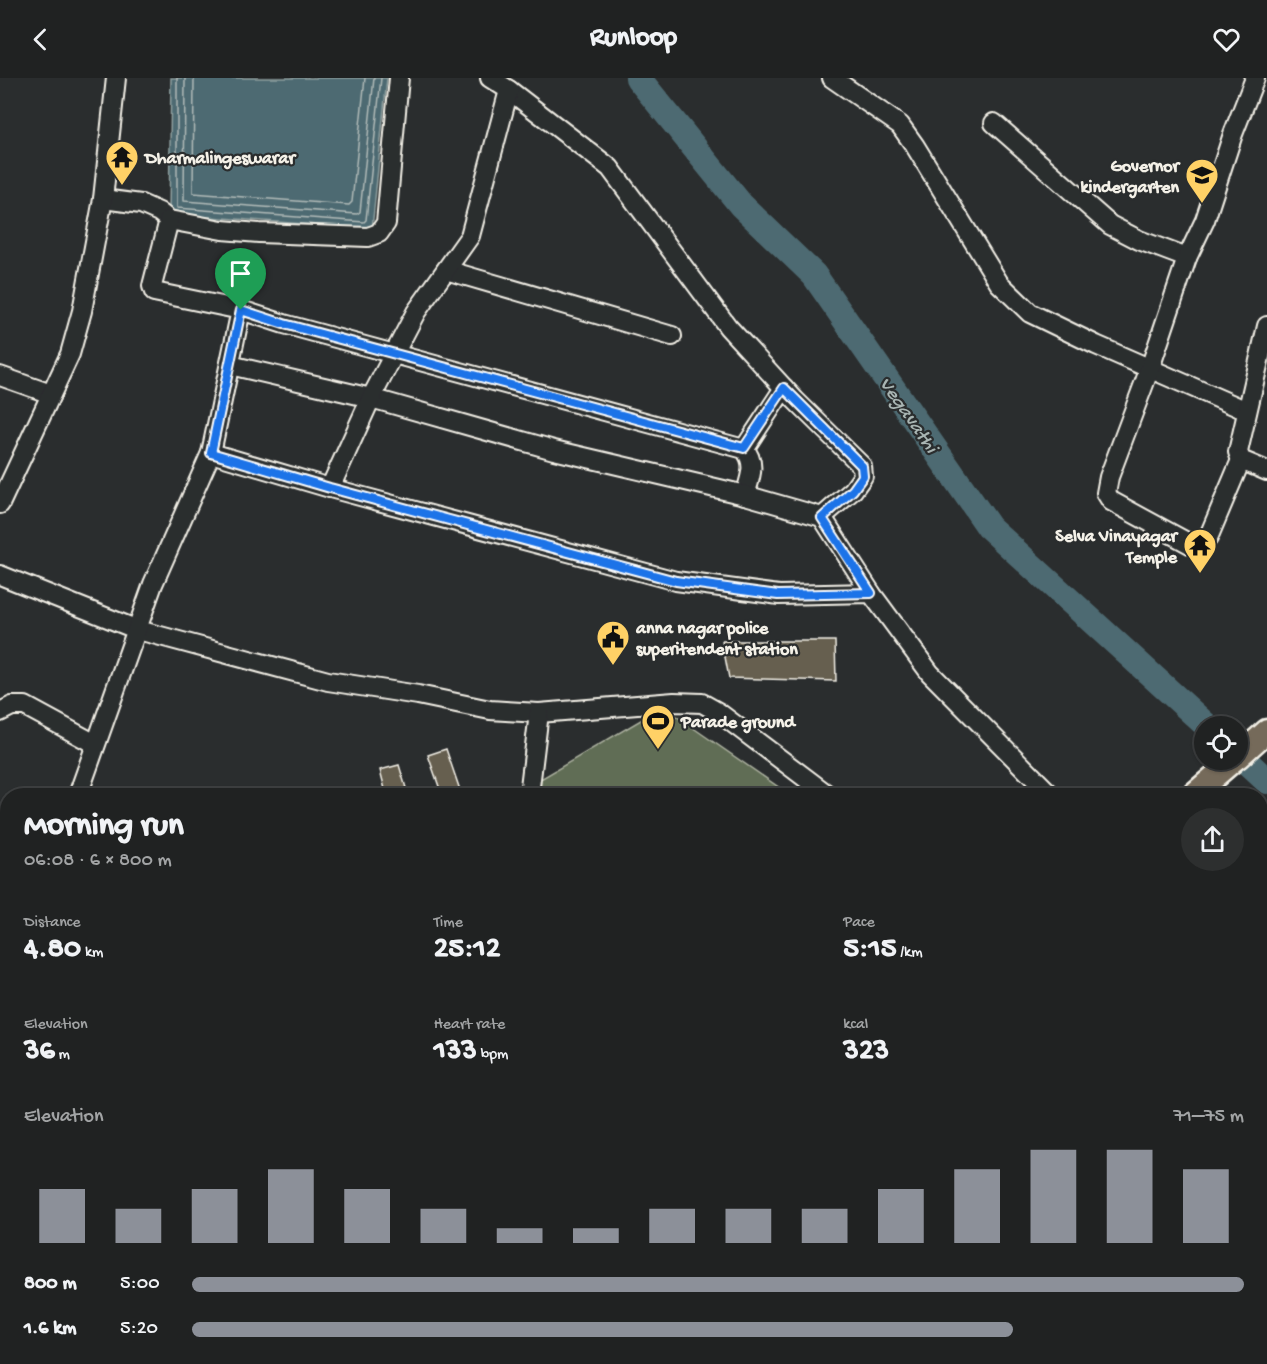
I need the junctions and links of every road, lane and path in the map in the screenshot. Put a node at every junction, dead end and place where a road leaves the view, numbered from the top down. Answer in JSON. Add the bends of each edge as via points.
{"nodes":[{"id":1,"x":116,"y":78,"type":"edge"},
{"id":2,"x":399,"y":78,"type":"edge"},
{"id":3,"x":490,"y":78,"type":"edge"},
{"id":4,"x":832,"y":78,"type":"edge"},
{"id":5,"x":1249,"y":79,"type":"edge"},
{"id":6,"x":509,"y":90,"type":"junction"},
{"id":7,"x":994,"y":123,"type":"dead end"},
{"id":8,"x":103,"y":199,"type":"junction"},
{"id":9,"x":169,"y":220,"type":"junction"},
{"id":10,"x":1187,"y":258,"type":"junction"},
{"id":11,"x":446,"y":270,"type":"junction"},
{"id":12,"x":241,"y":310,"type":"junction"},
{"id":13,"x":1267,"y":327,"type":"edge"},
{"id":14,"x":672,"y":336,"type":"dead end"},
{"id":15,"x":394,"y":354,"type":"junction"},
{"id":16,"x":230,"y":365,"type":"junction"},
{"id":17,"x":1150,"y":369,"type":"junction"},
{"id":18,"x":0,"y":376,"type":"edge"},
{"id":19,"x":784,"y":388,"type":"junction"},
{"id":20,"x":51,"y":394,"type":"junction"},
{"id":21,"x":371,"y":398,"type":"junction"},
{"id":22,"x":1247,"y":411,"type":"junction"},
{"id":23,"x":744,"y":448,"type":"junction"},
{"id":24,"x":211,"y":453,"type":"junction"},
{"id":25,"x":1241,"y":460,"type":"junction"},
{"id":26,"x":1267,"y":471,"type":"edge"},
{"id":27,"x":5,"y":483,"type":"edge"},
{"id":28,"x":330,"y":488,"type":"junction"},
{"id":29,"x":745,"y":495,"type":"junction"},
{"id":30,"x":0,"y":504,"type":"edge"},
{"id":31,"x":822,"y":518,"type":"junction"},
{"id":32,"x":0,"y":575,"type":"edge"},
{"id":33,"x":871,"y":593,"type":"junction"},
{"id":34,"x":138,"y":630,"type":"junction"},
{"id":35,"x":0,"y":712,"type":"edge"},
{"id":36,"x":539,"y":713,"type":"junction"},
{"id":37,"x":94,"y":744,"type":"junction"},
{"id":38,"x":1222,"y":770,"type":"edge"},
{"id":39,"x":80,"y":788,"type":"edge"},
{"id":40,"x":530,"y":788,"type":"edge"},
{"id":41,"x":819,"y":788,"type":"edge"},
{"id":42,"x":1044,"y":788,"type":"edge"},
{"id":43,"x":1201,"y":788,"type":"edge"}],
"edges":[{"from":1,"to":8,"type":"street"},
{"from":2,"to":9,"type":"street","via":[[386,223],[379,233],[368,237],[259,233]]},
{"from":3,"to":6,"type":"street"},
{"from":4,"to":17,"type":"street","via":[[900,125],[999,283],[1030,313]]},
{"from":5,"to":10,"type":"street","via":[[1205,220]]},
{"from":6,"to":11,"type":"street","via":[[470,236]]},
{"from":6,"to":19,"type":"street","via":[[610,168],[728,327]]},
{"from":7,"to":10,"type":"street","via":[[1110,225]]},
{"from":8,"to":9,"type":"street","via":[[141,204]]},
{"from":8,"to":20,"type":"street","via":[[82,311],[70,354]]},
{"from":9,"to":12,"type":"street","via":[[152,286],[154,292]]},
{"from":10,"to":17,"type":"street"},
{"from":11,"to":14,"type":"street"},
{"from":11,"to":15,"type":"street","via":[[416,312]]},
{"from":12,"to":15,"type":"street"},
{"from":12,"to":16,"type":"street"},
{"from":13,"to":22,"type":"street"},
{"from":15,"to":21,"type":"street"},
{"from":15,"to":23,"type":"street"},
{"from":16,"to":21,"type":"street"},
{"from":16,"to":24,"type":"street"},
{"from":17,"to":22,"type":"street"},
{"from":17,"to":25,"type":"street","via":[[1109,477],[1106,493],[1111,501],[1192,545],[1200,545],[1208,538]]},
{"from":18,"to":20,"type":"street"},
{"from":19,"to":23,"type":"street"},
{"from":19,"to":31,"type":"street","via":[[862,466],[863,476],[853,490]]},
{"from":20,"to":27,"type":"street"},
{"from":21,"to":28,"type":"street"},
{"from":21,"to":29,"type":"street","via":[[554,450]]},
{"from":22,"to":25,"type":"street","via":[[1238,452]]},
{"from":23,"to":29,"type":"street","via":[[753,469]]},
{"from":24,"to":28,"type":"street"},
{"from":24,"to":34,"type":"street","via":[[153,584]]},
{"from":25,"to":26,"type":"street"},
{"from":27,"to":30,"type":"street"},
{"from":28,"to":33,"type":"street","via":[[676,581],[778,595]]},
{"from":29,"to":31,"type":"street"},
{"from":31,"to":33,"type":"street"},
{"from":32,"to":34,"type":"street"},
{"from":33,"to":42,"type":"street","via":[[930,673]]},
{"from":34,"to":36,"type":"street","via":[[328,681],[418,694],[490,710]]},
{"from":34,"to":37,"type":"street"},
{"from":35,"to":37,"type":"street","via":[[12,706],[25,706]]},
{"from":36,"to":40,"type":"street"},
{"from":36,"to":41,"type":"street","via":[[702,703]]},
{"from":37,"to":39,"type":"street"},
{"from":38,"to":43,"type":"main road"}]}
